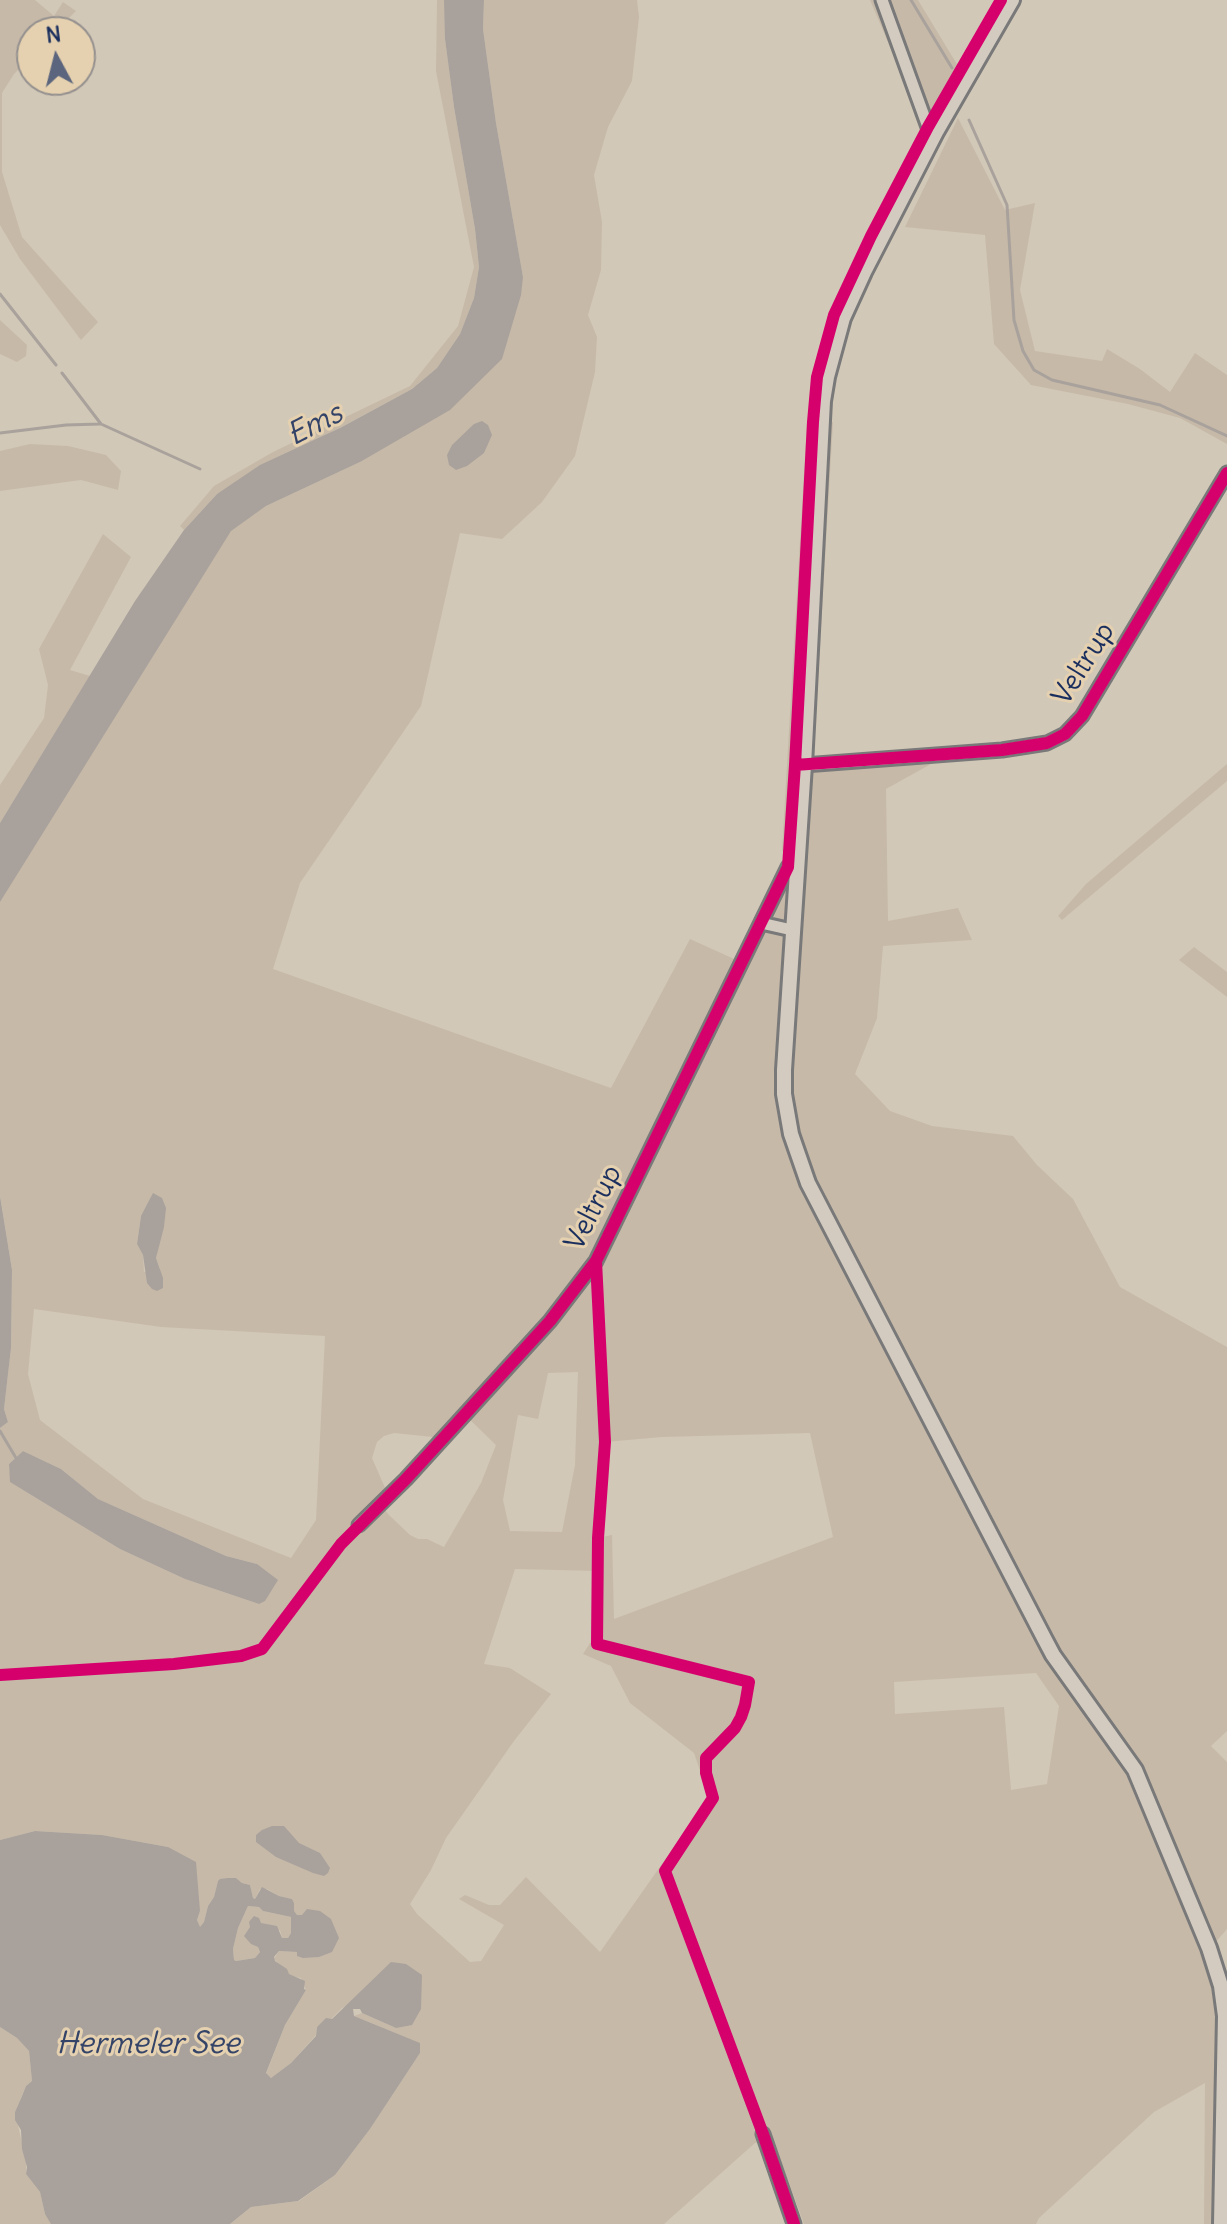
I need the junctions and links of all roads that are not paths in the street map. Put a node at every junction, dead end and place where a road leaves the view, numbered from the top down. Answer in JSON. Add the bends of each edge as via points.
{"nodes":[{"id":1,"x":882,"y":0,"type":"edge"},
{"id":2,"x":1012,"y":0,"type":"edge"},
{"id":3,"x":936,"y":132,"type":"junction"},
{"id":4,"x":1227,"y":473,"type":"edge"},
{"id":5,"x":804,"y":765,"type":"junction"},
{"id":6,"x":798,"y":868,"type":"junction"},
{"id":7,"x":761,"y":923,"type":"junction"},
{"id":8,"x":792,"y":930,"type":"junction"},
{"id":9,"x":359,"y":1525,"type":"dead end"},
{"id":10,"x":763,"y":2134,"type":"dead end"},
{"id":11,"x":794,"y":2224,"type":"edge"},
{"id":12,"x":1221,"y":2224,"type":"edge"}],
"edges":[{"from":1,"to":3,"type":"street","via":[[928,127]]},
{"from":2,"to":3,"type":"main road"},
{"from":3,"to":5,"type":"main road","via":[[843,318],[827,377]]},
{"from":4,"to":5,"type":"street","name":"Veltrup","via":[[1082,716],[1065,734],[1040,745],[1002,750]]},
{"from":5,"to":6,"type":"main road"},
{"from":6,"to":7,"type":"street","name":"Veltrup","via":[[788,867]]},
{"from":6,"to":8,"type":"main road"},
{"from":7,"to":8,"type":"street"},
{"from":7,"to":9,"type":"street","name":"Veltrup","via":[[596,1261],[550,1321]]},
{"from":8,"to":12,"type":"main road","via":[[784,1094],[808,1183],[1053,1655],[1135,1770],[1216,1968],[1225,2016]]},
{"from":10,"to":11,"type":"street"}]}
